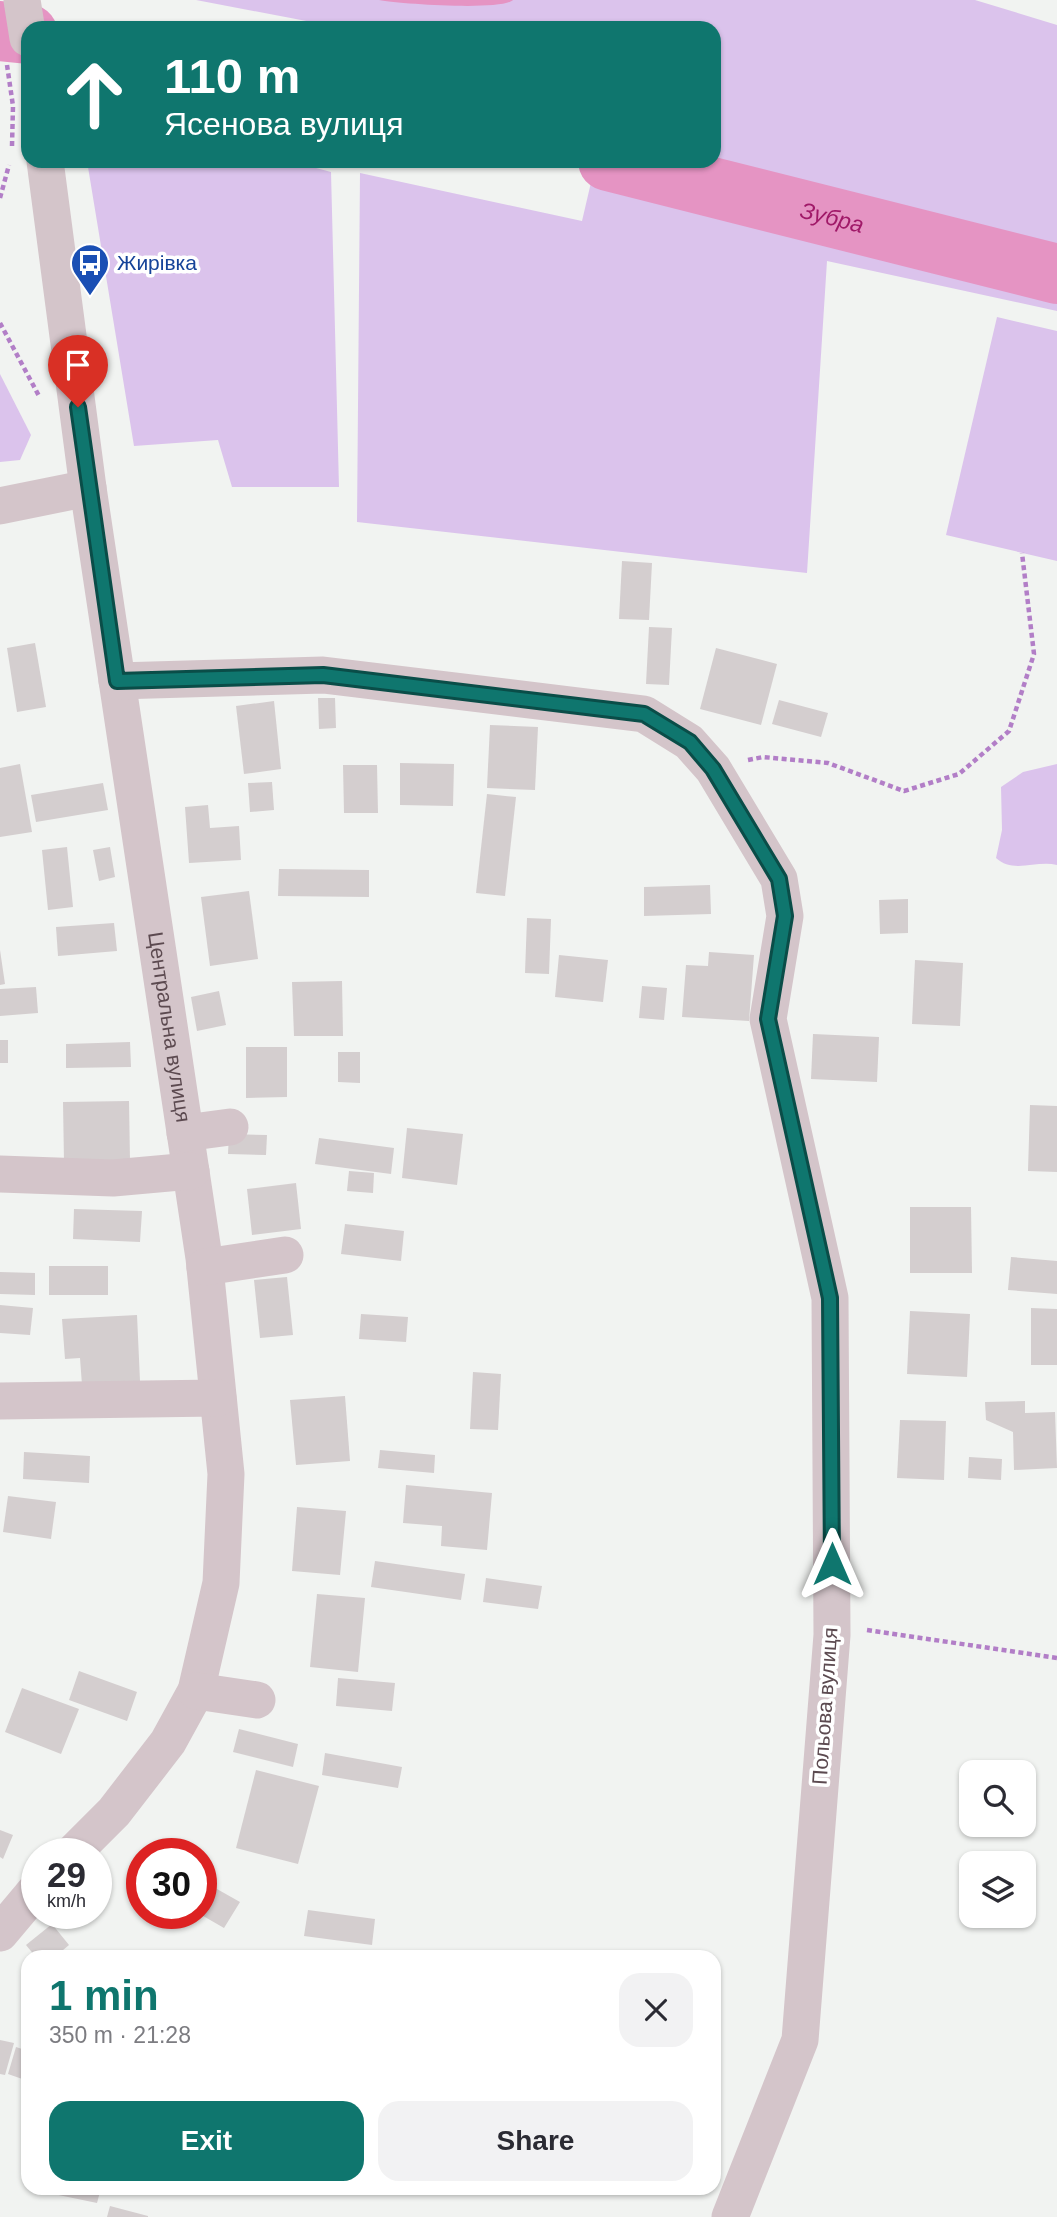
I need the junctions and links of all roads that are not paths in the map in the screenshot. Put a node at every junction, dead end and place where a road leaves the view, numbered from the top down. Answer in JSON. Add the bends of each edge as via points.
{"nodes":[{"id":1,"x":22,"y":0,"type":"edge"},
{"id":2,"x":16,"y":45,"type":"edge"},
{"id":3,"x":47,"y":168,"type":"edge"},
{"id":4,"x":88,"y":488,"type":"junction"},
{"id":5,"x":0,"y":506,"type":"edge"},
{"id":6,"x":117,"y":681,"type":"junction"},
{"id":7,"x":230,"y":1127,"type":"dead end"},
{"id":8,"x":185,"y":1133,"type":"junction"},
{"id":9,"x":191,"y":1171,"type":"junction"},
{"id":10,"x":0,"y":1174,"type":"edge"},
{"id":11,"x":285,"y":1255,"type":"dead end"},
{"id":12,"x":205,"y":1267,"type":"junction"},
{"id":13,"x":218,"y":1398,"type":"junction"},
{"id":14,"x":0,"y":1401,"type":"edge"},
{"id":15,"x":196,"y":1691,"type":"junction"},
{"id":16,"x":257,"y":1700,"type":"dead end"},
{"id":17,"x":88,"y":1838,"type":"edge"},
{"id":18,"x":21,"y":1908,"type":"edge"},
{"id":19,"x":0,"y":1933,"type":"edge"},
{"id":20,"x":730,"y":2217,"type":"edge"}],
"edges":[{"from":1,"to":2,"type":"street"},
{"from":3,"to":4,"type":"street","name":"Центральна вулиця"},
{"from":4,"to":5,"type":"street"},
{"from":4,"to":6,"type":"street","name":"Центральна вулиця"},
{"from":6,"to":8,"type":"street","name":"Центральна вулиця"},
{"from":6,"to":20,"type":"street","name":"Польова вулиця","via":[[323,675],[644,714],[690,742],[713,769],[779,879],[785,916],[768,1019],[830,1298],[832,1635],[800,2040]]},
{"from":7,"to":8,"type":"street"},
{"from":8,"to":9,"type":"street","name":"Центральна вулиця"},
{"from":9,"to":10,"type":"street","via":[[113,1178]]},
{"from":9,"to":12,"type":"street","name":"Центральна вулиця"},
{"from":11,"to":12,"type":"street"},
{"from":12,"to":13,"type":"street","name":"Центральна вулиця"},
{"from":13,"to":14,"type":"street"},
{"from":13,"to":15,"type":"street","name":"Центральна вулиця","via":[[226,1474],[221,1583]]},
{"from":15,"to":16,"type":"street"},
{"from":15,"to":17,"type":"street","name":"Центральна вулиця","via":[[161,1752]]},
{"from":18,"to":19,"type":"street"}]}
